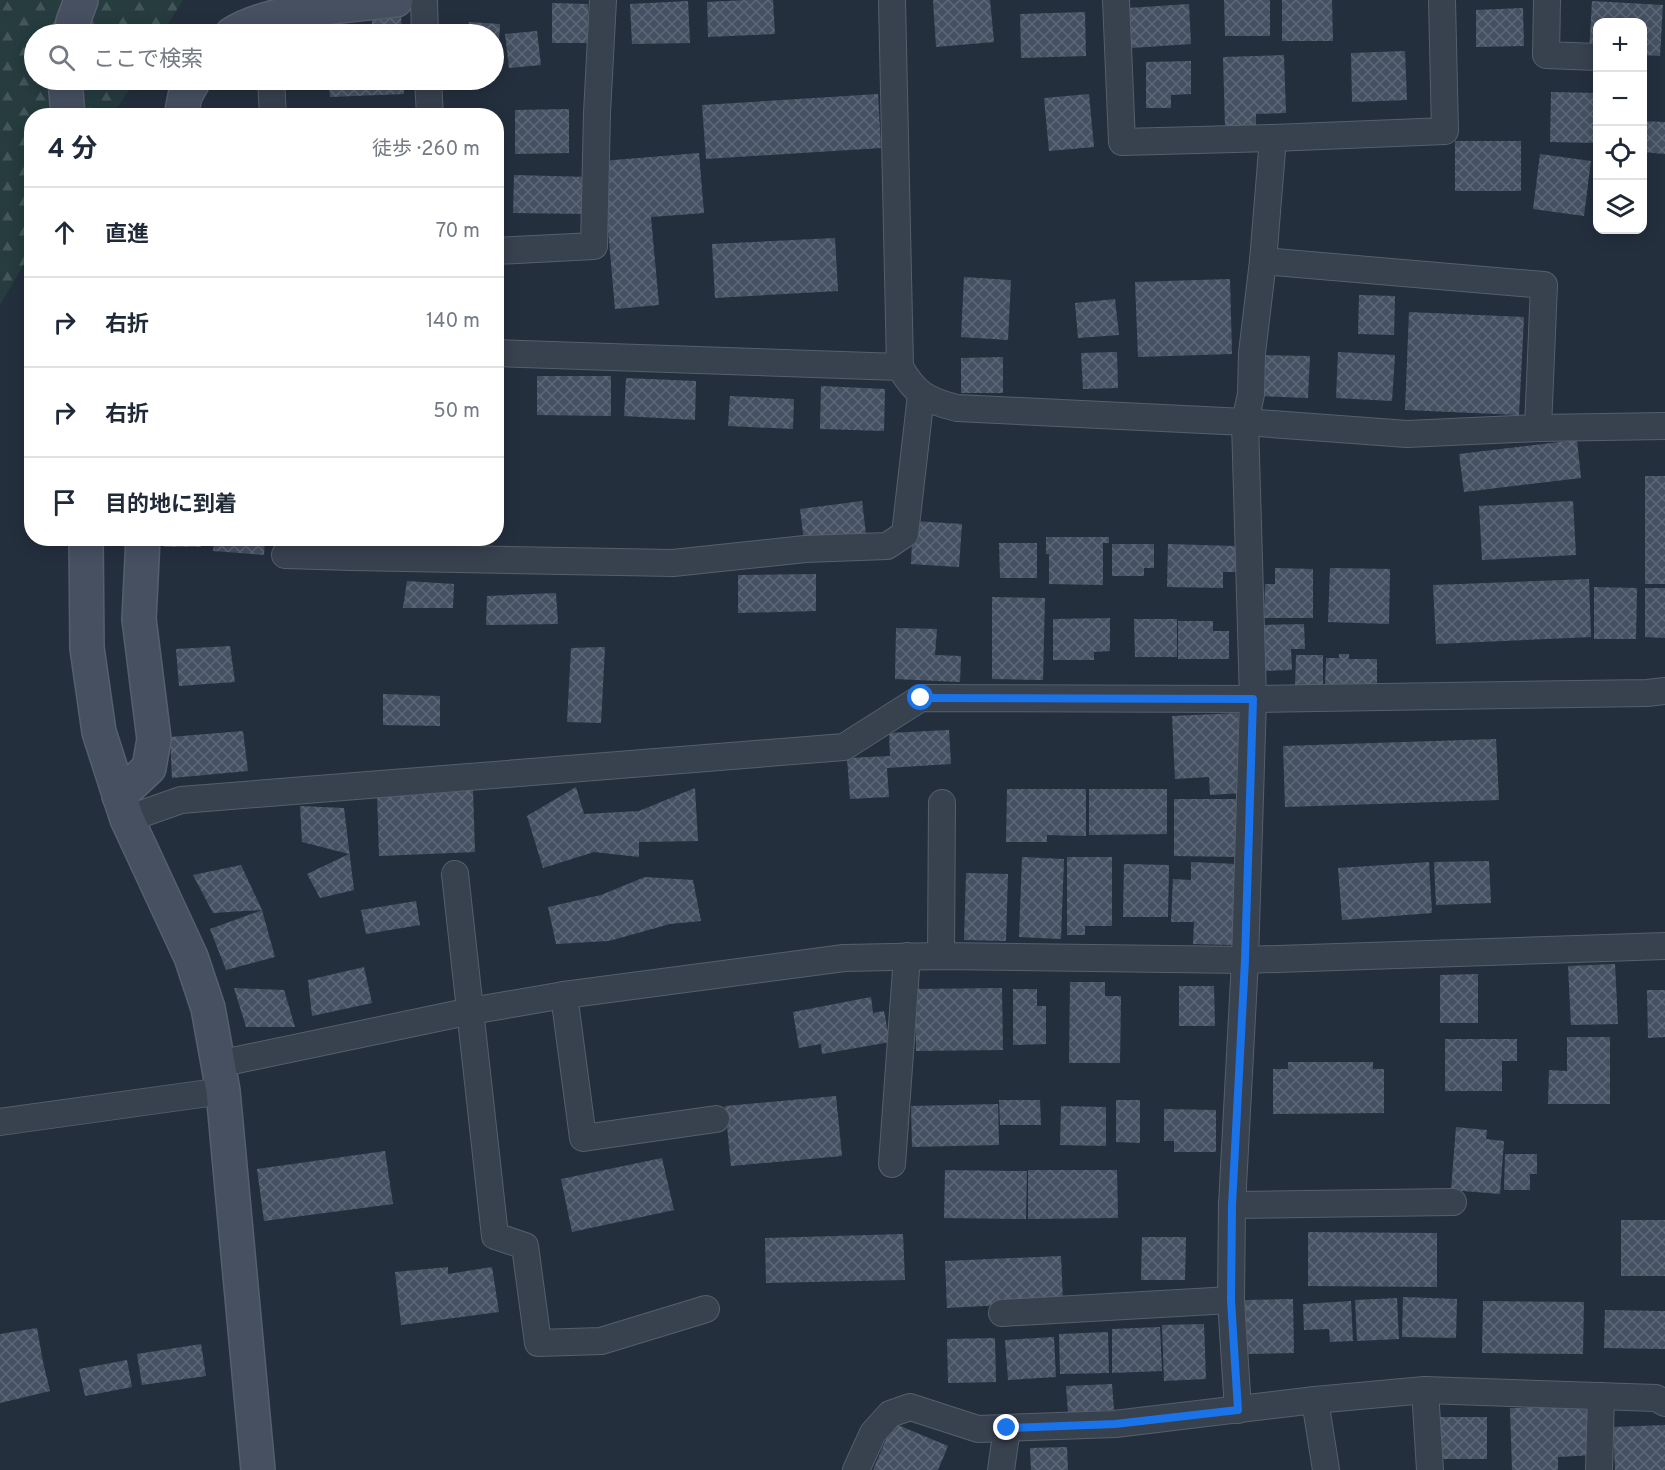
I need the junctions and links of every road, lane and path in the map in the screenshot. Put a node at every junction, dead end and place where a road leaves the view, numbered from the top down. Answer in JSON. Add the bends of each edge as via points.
{"nodes":[{"id":1,"x":81,"y":0,"type":"edge"},
{"id":2,"x":396,"y":0,"type":"edge"},
{"id":3,"x":424,"y":0,"type":"edge"},
{"id":4,"x":603,"y":0,"type":"edge"},
{"id":5,"x":892,"y":0,"type":"edge"},
{"id":6,"x":1116,"y":0,"type":"edge"},
{"id":7,"x":1442,"y":0,"type":"edge"},
{"id":8,"x":1547,"y":0,"type":"edge"},
{"id":9,"x":304,"y":6,"type":"edge"},
{"id":10,"x":73,"y":24,"type":"edge"},
{"id":11,"x":273,"y":24,"type":"edge"},
{"id":12,"x":425,"y":24,"type":"edge"},
{"id":13,"x":1593,"y":57,"type":"edge"},
{"id":14,"x":65,"y":90,"type":"edge"},
{"id":15,"x":188,"y":90,"type":"edge"},
{"id":16,"x":272,"y":90,"type":"edge"},
{"id":17,"x":429,"y":90,"type":"edge"},
{"id":18,"x":67,"y":108,"type":"edge"},
{"id":19,"x":183,"y":108,"type":"edge"},
{"id":20,"x":273,"y":108,"type":"edge"},
{"id":21,"x":430,"y":108,"type":"edge"},
{"id":22,"x":1273,"y":138,"type":"junction"},
{"id":23,"x":504,"y":251,"type":"edge"},
{"id":24,"x":1263,"y":261,"type":"junction"},
{"id":25,"x":504,"y":353,"type":"edge"},
{"id":26,"x":900,"y":367,"type":"junction"},
{"id":27,"x":921,"y":394,"type":"junction"},
{"id":28,"x":1245,"y":422,"type":"junction"},
{"id":29,"x":1665,"y":426,"type":"edge"},
{"id":30,"x":1538,"y":428,"type":"junction"},
{"id":31,"x":86,"y":546,"type":"edge"},
{"id":32,"x":143,"y":546,"type":"edge"},
{"id":33,"x":353,"y":548,"type":"edge"},
{"id":34,"x":285,"y":555,"type":"dead end"},
{"id":35,"x":1665,"y":691,"type":"edge"},
{"id":36,"x":1253,"y":699,"type":"junction"},
{"id":37,"x":942,"y":803,"type":"dead end"},
{"id":38,"x":123,"y":808,"type":"junction"},
{"id":39,"x":455,"y":874,"type":"dead end"},
{"id":40,"x":1665,"y":946,"type":"edge"},
{"id":41,"x":907,"y":956,"type":"junction"},
{"id":42,"x":941,"y":956,"type":"junction"},
{"id":43,"x":1245,"y":960,"type":"junction"},
{"id":44,"x":564,"y":995,"type":"junction"},
{"id":45,"x":471,"y":1011,"type":"junction"},
{"id":46,"x":220,"y":1078,"type":"junction"},
{"id":47,"x":716,"y":1119,"type":"dead end"},
{"id":48,"x":0,"y":1122,"type":"edge"},
{"id":49,"x":892,"y":1164,"type":"dead end"},
{"id":50,"x":1454,"y":1202,"type":"dead end"},
{"id":51,"x":1232,"y":1206,"type":"junction"},
{"id":52,"x":1231,"y":1300,"type":"junction"},
{"id":53,"x":706,"y":1309,"type":"dead end"},
{"id":54,"x":1002,"y":1313,"type":"dead end"},
{"id":55,"x":1425,"y":1390,"type":"junction"},
{"id":56,"x":1601,"y":1396,"type":"junction"},
{"id":57,"x":1315,"y":1400,"type":"junction"},
{"id":58,"x":1665,"y":1403,"type":"edge"},
{"id":59,"x":1238,"y":1410,"type":"junction"},
{"id":60,"x":1007,"y":1428,"type":"junction"},
{"id":61,"x":258,"y":1470,"type":"edge"},
{"id":62,"x":856,"y":1470,"type":"edge"},
{"id":63,"x":1001,"y":1470,"type":"edge"},
{"id":64,"x":1326,"y":1470,"type":"edge"},
{"id":65,"x":1430,"y":1470,"type":"edge"},
{"id":66,"x":1599,"y":1470,"type":"edge"}],
"edges":[{"from":1,"to":10,"type":"street"},
{"from":2,"to":9,"type":"street"},
{"from":3,"to":12,"type":"street"},
{"from":4,"to":23,"type":"street","via":[[594,246]]},
{"from":5,"to":26,"type":"street"},
{"from":6,"to":22,"type":"street","via":[[1122,142]]},
{"from":7,"to":22,"type":"street","via":[[1445,131]]},
{"from":8,"to":13,"type":"street","via":[[1546,55]]},
{"from":9,"to":11,"type":"street"},
{"from":14,"to":18,"type":"street"},
{"from":15,"to":19,"type":"street"},
{"from":16,"to":20,"type":"street"},
{"from":17,"to":21,"type":"street"},
{"from":22,"to":24,"type":"street"},
{"from":24,"to":28,"type":"street"},
{"from":24,"to":30,"type":"street","via":[[1545,285]]},
{"from":25,"to":26,"type":"street"},
{"from":26,"to":27,"type":"street"},
{"from":27,"to":28,"type":"street","via":[[957,408]]},
{"from":27,"to":33,"type":"street","via":[[905,534],[887,546],[805,549],[673,563]]},
{"from":28,"to":30,"type":"street","via":[[1407,434]]},
{"from":28,"to":36,"type":"street"},
{"from":29,"to":30,"type":"street"},
{"from":31,"to":38,"type":"street","via":[[87,648],[99,732]]},
{"from":32,"to":38,"type":"street","via":[[139,619],[154,739],[149,768]]},
{"from":33,"to":34,"type":"street"},
{"from":35,"to":36,"type":"street"},
{"from":36,"to":38,"type":"street","via":[[921,698],[844,747],[181,800]]},
{"from":36,"to":43,"type":"street"},
{"from":37,"to":42,"type":"street"},
{"from":38,"to":46,"type":"street","via":[[191,957],[208,1008]]},
{"from":39,"to":45,"type":"street"},
{"from":40,"to":43,"type":"street"},
{"from":41,"to":42,"type":"street"},
{"from":41,"to":44,"type":"street","via":[[844,958]]},
{"from":41,"to":49,"type":"street"},
{"from":42,"to":43,"type":"street"},
{"from":43,"to":51,"type":"street"},
{"from":44,"to":45,"type":"street"},
{"from":44,"to":47,"type":"street","via":[[583,1138]]},
{"from":45,"to":46,"type":"street"},
{"from":45,"to":53,"type":"street","via":[[495,1236],[525,1246],[538,1343],[601,1341]]},
{"from":46,"to":48,"type":"street"},
{"from":46,"to":61,"type":"street"},
{"from":50,"to":51,"type":"street"},
{"from":51,"to":52,"type":"street"},
{"from":52,"to":54,"type":"street"},
{"from":52,"to":59,"type":"street"},
{"from":55,"to":56,"type":"street"},
{"from":55,"to":57,"type":"street"},
{"from":55,"to":65,"type":"street"},
{"from":56,"to":58,"type":"street","via":[[1656,1398]]},
{"from":56,"to":66,"type":"street"},
{"from":57,"to":59,"type":"street"},
{"from":57,"to":64,"type":"street"},
{"from":59,"to":60,"type":"street","via":[[1115,1424]]},
{"from":60,"to":62,"type":"street","via":[[978,1429],[910,1407],[890,1414],[873,1433]]},
{"from":60,"to":63,"type":"street"}]}
